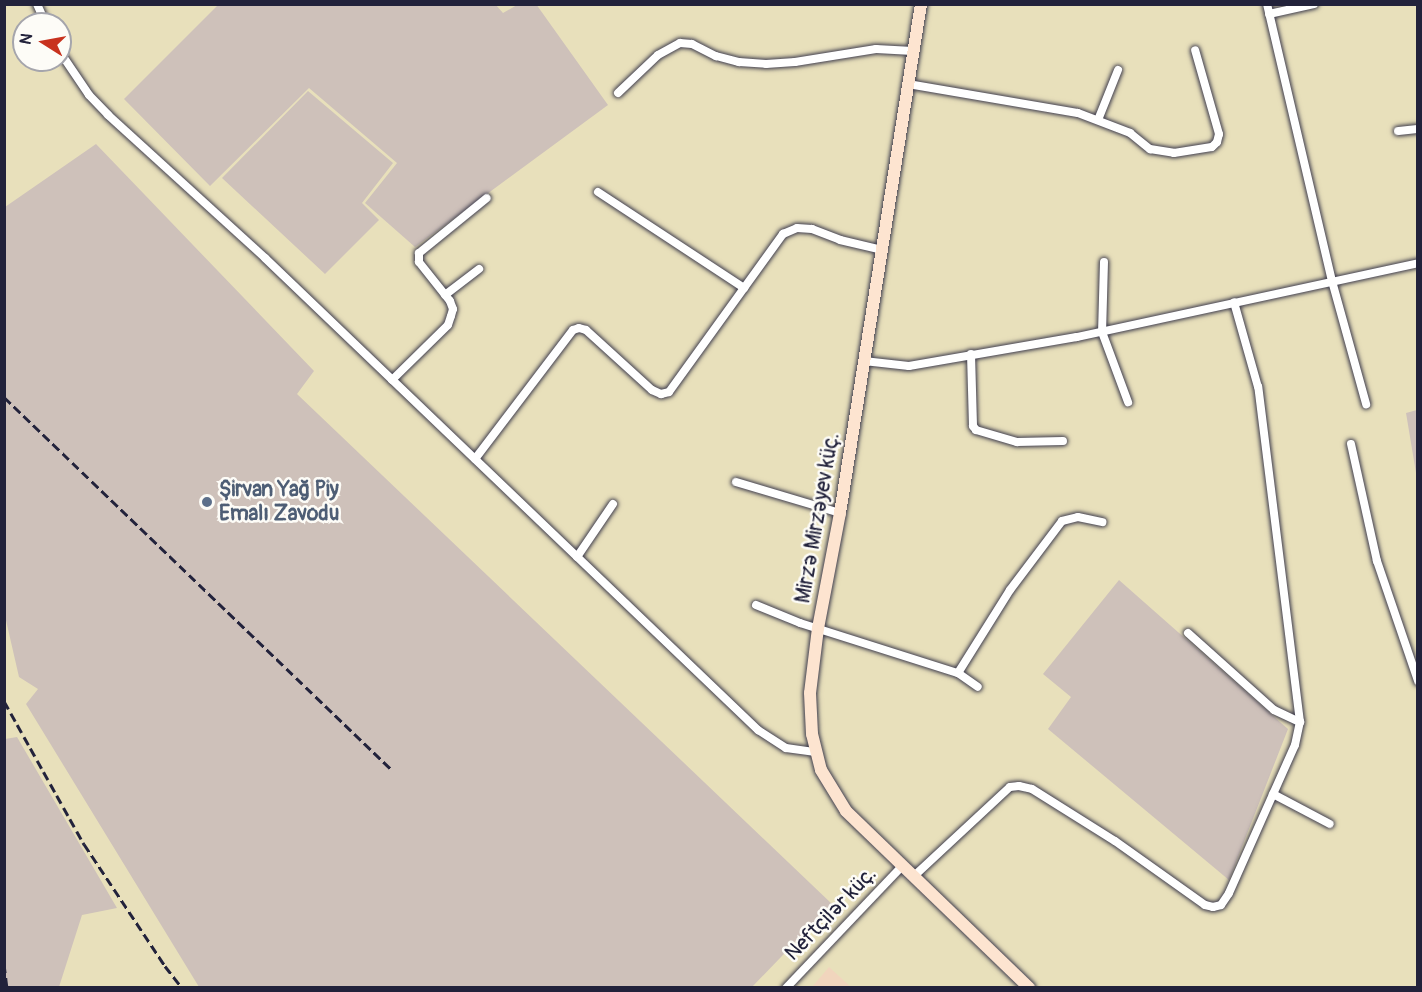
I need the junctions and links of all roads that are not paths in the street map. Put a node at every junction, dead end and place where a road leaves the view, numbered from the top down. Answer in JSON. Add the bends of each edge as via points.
{"nodes":[{"id":1,"x":921,"y":4,"type":"edge"},
{"id":2,"x":1267,"y":4,"type":"edge"},
{"id":3,"x":1314,"y":4,"type":"edge"},
{"id":4,"x":1269,"y":14,"type":"junction"},
{"id":5,"x":1196,"y":50,"type":"dead end"},
{"id":6,"x":914,"y":51,"type":"junction"},
{"id":7,"x":72,"y":70,"type":"edge"},
{"id":8,"x":1118,"y":70,"type":"dead end"},
{"id":9,"x":908,"y":84,"type":"junction"},
{"id":10,"x":618,"y":93,"type":"dead end"},
{"id":11,"x":1098,"y":120,"type":"junction"},
{"id":12,"x":1418,"y":129,"type":"edge"},
{"id":13,"x":1398,"y":131,"type":"dead end"},
{"id":14,"x":598,"y":192,"type":"dead end"},
{"id":15,"x":487,"y":198,"type":"dead end"},
{"id":16,"x":882,"y":249,"type":"junction"},
{"id":17,"x":1104,"y":262,"type":"dead end"},
{"id":18,"x":1418,"y":263,"type":"edge"},
{"id":19,"x":479,"y":269,"type":"dead end"},
{"id":20,"x":1332,"y":281,"type":"junction"},
{"id":21,"x":744,"y":288,"type":"junction"},
{"id":22,"x":446,"y":295,"type":"junction"},
{"id":23,"x":1234,"y":302,"type":"junction"},
{"id":24,"x":1102,"y":332,"type":"junction"},
{"id":25,"x":971,"y":354,"type":"junction"},
{"id":26,"x":864,"y":362,"type":"junction"},
{"id":27,"x":392,"y":380,"type":"junction"},
{"id":28,"x":1128,"y":402,"type":"dead end"},
{"id":29,"x":1366,"y":404,"type":"dead end"},
{"id":30,"x":1063,"y":441,"type":"dead end"},
{"id":31,"x":1351,"y":444,"type":"dead end"},
{"id":32,"x":475,"y":459,"type":"junction"},
{"id":33,"x":736,"y":482,"type":"dead end"},
{"id":34,"x":613,"y":504,"type":"dead end"},
{"id":35,"x":840,"y":513,"type":"junction"},
{"id":36,"x":1102,"y":522,"type":"dead end"},
{"id":37,"x":577,"y":557,"type":"junction"},
{"id":38,"x":756,"y":605,"type":"dead end"},
{"id":39,"x":818,"y":628,"type":"junction"},
{"id":40,"x":1188,"y":633,"type":"dead end"},
{"id":41,"x":958,"y":673,"type":"junction"},
{"id":42,"x":1418,"y":681,"type":"edge"},
{"id":43,"x":978,"y":687,"type":"dead end"},
{"id":44,"x":1300,"y":722,"type":"junction"},
{"id":45,"x":814,"y":752,"type":"junction"},
{"id":46,"x":1273,"y":794,"type":"junction"},
{"id":47,"x":1330,"y":824,"type":"dead end"},
{"id":48,"x":902,"y":866,"type":"junction"},
{"id":49,"x":913,"y":877,"type":"junction"},
{"id":50,"x":786,"y":987,"type":"edge"},
{"id":51,"x":1029,"y":987,"type":"edge"}],
"edges":[{"from":1,"to":6,"type":"main road","name":"Mirzə Mirzəyev küç."},
{"from":2,"to":4,"type":"street"},
{"from":3,"to":4,"type":"street"},
{"from":4,"to":20,"type":"street"},
{"from":5,"to":11,"type":"street","via":[[1219,134],[1212,147],[1162,153],[1130,133]]},
{"from":6,"to":9,"type":"main road","name":"Mirzə Mirzəyev küç."},
{"from":6,"to":10,"type":"street","via":[[876,49],[766,64],[739,62],[680,43],[658,55]]},
{"from":7,"to":27,"type":"street","via":[[108,115]]},
{"from":8,"to":11,"type":"street"},
{"from":9,"to":11,"type":"street","via":[[1038,104]]},
{"from":9,"to":16,"type":"main road","name":"Mirzə Mirzəyev küç."},
{"from":12,"to":13,"type":"street"},
{"from":14,"to":21,"type":"street"},
{"from":15,"to":22,"type":"street","via":[[419,253],[418,262]]},
{"from":16,"to":21,"type":"street","via":[[797,228],[783,234]]},
{"from":16,"to":26,"type":"main road","name":"Mirzə Mirzəyev küç."},
{"from":17,"to":24,"type":"street"},
{"from":18,"to":20,"type":"street"},
{"from":19,"to":22,"type":"street"},
{"from":20,"to":23,"type":"street"},
{"from":20,"to":29,"type":"street"},
{"from":21,"to":32,"type":"street","via":[[674,388],[661,394],[585,330],[573,330]]},
{"from":22,"to":27,"type":"street","via":[[453,309],[448,325]]},
{"from":23,"to":24,"type":"street"},
{"from":23,"to":44,"type":"street","via":[[1258,387]]},
{"from":24,"to":25,"type":"street"},
{"from":24,"to":28,"type":"street"},
{"from":25,"to":26,"type":"street","via":[[909,366]]},
{"from":25,"to":30,"type":"street","via":[[972,426],[976,430],[1017,442]]},
{"from":26,"to":35,"type":"main road","name":"Mirzə Mirzəyev küç."},
{"from":27,"to":32,"type":"street"},
{"from":31,"to":42,"type":"street","via":[[1377,561]]},
{"from":32,"to":37,"type":"street"},
{"from":33,"to":35,"type":"street"},
{"from":34,"to":37,"type":"street"},
{"from":35,"to":39,"type":"main road","name":"Mirzə Mirzəyev küç."},
{"from":36,"to":41,"type":"street","via":[[1078,517],[1062,521],[1010,590]]},
{"from":37,"to":45,"type":"street","via":[[758,730],[786,748]]},
{"from":38,"to":39,"type":"street"},
{"from":39,"to":41,"type":"street"},
{"from":39,"to":45,"type":"main road","name":"Mirzə Mirzəyev küç.","via":[[810,693]]},
{"from":40,"to":44,"type":"street","via":[[1274,710]]},
{"from":41,"to":43,"type":"street"},
{"from":44,"to":46,"type":"street","via":[[1295,746]]},
{"from":45,"to":48,"type":"main road","name":"Mirzə Mirzəyev küç.","via":[[846,811]]},
{"from":46,"to":47,"type":"street"},
{"from":46,"to":49,"type":"street","via":[[1229,893],[1221,905],[1213,908],[1069,812],[1032,789],[1019,786],[1010,788]]},
{"from":48,"to":49,"type":"main road","name":"Mirzə Mirzəyev küç."},
{"from":48,"to":50,"type":"street","name":"Neftçilər küç."},
{"from":49,"to":51,"type":"main road","name":"Mirzə Mirzəyev küç."}]}
